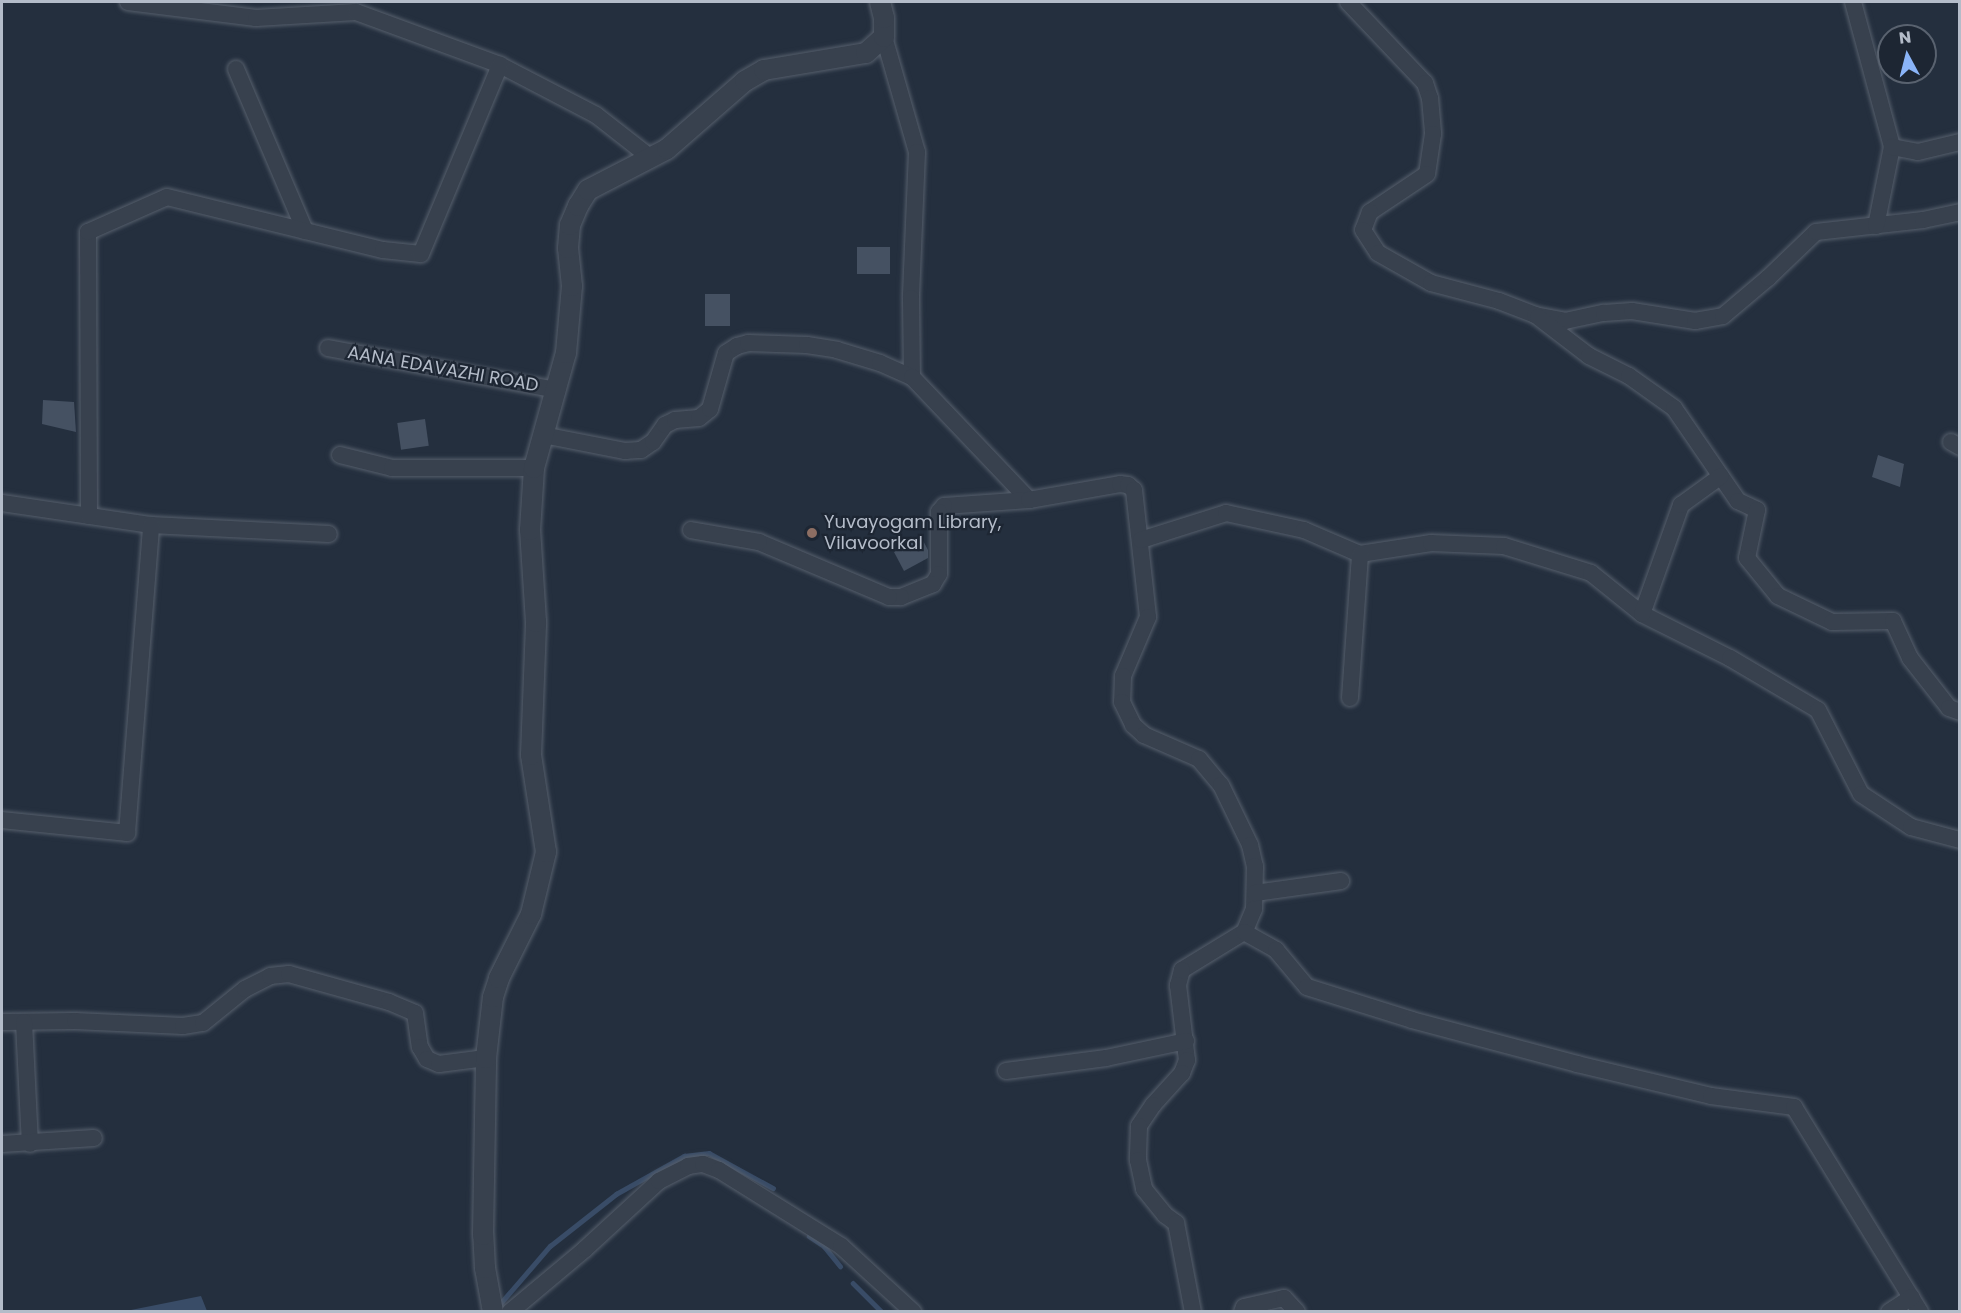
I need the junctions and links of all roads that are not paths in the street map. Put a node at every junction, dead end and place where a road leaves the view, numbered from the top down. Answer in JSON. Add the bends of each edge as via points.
{"nodes":[{"id":1,"x":128,"y":2,"type":"edge"},
{"id":2,"x":880,"y":2,"type":"edge"},
{"id":3,"x":1348,"y":2,"type":"edge"},
{"id":4,"x":1853,"y":2,"type":"edge"},
{"id":5,"x":884,"y":37,"type":"junction"},
{"id":6,"x":500,"y":65,"type":"junction"},
{"id":7,"x":236,"y":69,"type":"dead end"},
{"id":8,"x":1959,"y":142,"type":"edge"},
{"id":9,"x":1892,"y":147,"type":"junction"},
{"id":10,"x":651,"y":158,"type":"junction"},
{"id":11,"x":1959,"y":212,"type":"edge"},
{"id":12,"x":1875,"y":226,"type":"junction"},
{"id":13,"x":305,"y":231,"type":"junction"},
{"id":14,"x":1535,"y":315,"type":"junction"},
{"id":15,"x":328,"y":348,"type":"dead end"},
{"id":16,"x":912,"y":377,"type":"junction"},
{"id":17,"x":557,"y":390,"type":"junction"},
{"id":18,"x":543,"y":435,"type":"junction"},
{"id":19,"x":340,"y":455,"type":"dead end"},
{"id":20,"x":534,"y":468,"type":"junction"},
{"id":21,"x":1721,"y":476,"type":"junction"},
{"id":22,"x":1029,"y":500,"type":"junction"},
{"id":23,"x":2,"y":503,"type":"edge"},
{"id":24,"x":89,"y":516,"type":"junction"},
{"id":25,"x":151,"y":525,"type":"junction"},
{"id":26,"x":691,"y":530,"type":"dead end"},
{"id":27,"x":329,"y":534,"type":"dead end"},
{"id":28,"x":1141,"y":540,"type":"junction"},
{"id":29,"x":1360,"y":554,"type":"junction"},
{"id":30,"x":1642,"y":614,"type":"junction"},
{"id":31,"x":1350,"y":698,"type":"dead end"},
{"id":32,"x":1959,"y":712,"type":"edge"},
{"id":33,"x":2,"y":820,"type":"edge"},
{"id":34,"x":1959,"y":840,"type":"edge"},
{"id":35,"x":1341,"y":881,"type":"dead end"},
{"id":36,"x":1255,"y":893,"type":"junction"},
{"id":37,"x":1244,"y":932,"type":"junction"},
{"id":38,"x":2,"y":1022,"type":"edge"},
{"id":39,"x":24,"y":1022,"type":"junction"},
{"id":40,"x":1186,"y":1041,"type":"junction"},
{"id":41,"x":486,"y":1058,"type":"junction"},
{"id":42,"x":1006,"y":1071,"type":"dead end"},
{"id":43,"x":94,"y":1138,"type":"dead end"},
{"id":44,"x":2,"y":1144,"type":"edge"},
{"id":45,"x":30,"y":1144,"type":"junction"},
{"id":46,"x":1916,"y":1304,"type":"edge"},
{"id":47,"x":493,"y":1311,"type":"edge"},
{"id":48,"x":510,"y":1311,"type":"edge"},
{"id":49,"x":913,"y":1311,"type":"edge"},
{"id":50,"x":1193,"y":1311,"type":"edge"},
{"id":51,"x":1242,"y":1311,"type":"edge"},
{"id":52,"x":1297,"y":1311,"type":"edge"},
{"id":53,"x":1889,"y":1311,"type":"edge"}],
"edges":[{"from":1,"to":6,"type":"street","via":[[256,18],[356,12]]},
{"from":2,"to":5,"type":"street"},
{"from":3,"to":14,"type":"street","via":[[1425,83],[1433,134],[1427,174],[1370,212],[1363,230],[1378,253],[1431,283]]},
{"from":4,"to":9,"type":"street"},
{"from":5,"to":10,"type":"street","via":[[866,53],[764,70]]},
{"from":5,"to":16,"type":"street","via":[[917,152],[910,298]]},
{"from":6,"to":10,"type":"street","via":[[596,115]]},
{"from":6,"to":13,"type":"street","via":[[421,254],[383,250]]},
{"from":7,"to":13,"type":"street"},
{"from":8,"to":9,"type":"street","via":[[1918,152]]},
{"from":9,"to":12,"type":"street"},
{"from":10,"to":17,"type":"street","via":[[588,190],[570,225],[570,317],[567,353]]},
{"from":11,"to":12,"type":"street"},
{"from":12,"to":14,"type":"street","via":[[1816,232],[1723,316],[1695,321],[1632,311],[1565,321]]},
{"from":13,"to":24,"type":"street","via":[[167,197],[88,232]]},
{"from":14,"to":21,"type":"street","via":[[1588,356],[1629,376],[1674,408]]},
{"from":15,"to":17,"type":"street","name":"AANA EDAVAZHI ROAD"},
{"from":16,"to":18,"type":"street","via":[[837,350],[748,343],[726,353],[710,409],[699,418],[664,425],[653,442],[641,450],[626,451]]},
{"from":16,"to":22,"type":"street"},
{"from":17,"to":18,"type":"street"},
{"from":18,"to":20,"type":"street"},
{"from":19,"to":20,"type":"street","via":[[392,468]]},
{"from":20,"to":41,"type":"street","via":[[530,530],[536,622],[531,755],[546,852],[531,914],[493,997]]},
{"from":21,"to":30,"type":"street","via":[[1681,505]]},
{"from":21,"to":32,"type":"street","via":[[1738,501],[1757,510],[1747,558],[1778,596],[1832,622],[1893,621],[1910,658],[1949,708]]},
{"from":22,"to":26,"type":"street","via":[[944,506],[939,512],[939,574],[933,584],[901,597],[889,597],[759,542]]},
{"from":22,"to":28,"type":"street","via":[[1128,485],[1134,490]]},
{"from":23,"to":24,"type":"street"},
{"from":24,"to":25,"type":"street"},
{"from":25,"to":27,"type":"street"},
{"from":25,"to":33,"type":"street","via":[[127,833]]},
{"from":28,"to":29,"type":"street","via":[[1226,513],[1304,530]]},
{"from":28,"to":36,"type":"street","via":[[1148,616],[1124,676],[1122,702],[1133,725],[1144,735],[1199,759],[1221,785],[1250,845]]},
{"from":29,"to":30,"type":"street","via":[[1431,543],[1504,546],[1591,573]]},
{"from":29,"to":31,"type":"street"},
{"from":30,"to":34,"type":"street","via":[[1730,658],[1818,710],[1862,794],[1911,827]]},
{"from":35,"to":36,"type":"street"},
{"from":36,"to":37,"type":"street","via":[[1254,909]]},
{"from":37,"to":40,"type":"street","via":[[1182,970],[1178,985]]},
{"from":37,"to":46,"type":"street","via":[[1276,950],[1307,987],[1577,1064],[1711,1096],[1794,1107]]},
{"from":38,"to":39,"type":"street"},
{"from":39,"to":41,"type":"street","via":[[183,1026],[203,1023],[245,989],[270,976],[289,974],[415,1013],[420,1047],[427,1059],[450,1064]]},
{"from":39,"to":45,"type":"street"},
{"from":40,"to":42,"type":"street","via":[[1106,1058]]},
{"from":40,"to":50,"type":"street","via":[[1187,1060],[1182,1073],[1139,1126],[1138,1160],[1144,1189],[1176,1223]]},
{"from":41,"to":47,"type":"street","via":[[483,1235]]},
{"from":43,"to":45,"type":"street"},
{"from":44,"to":45,"type":"street"},
{"from":46,"to":53,"type":"street"},
{"from":48,"to":49,"type":"street","via":[[659,1181],[688,1166],[703,1164],[842,1246]]},
{"from":51,"to":52,"type":"street","via":[[1244,1307],[1284,1298]]}]}
